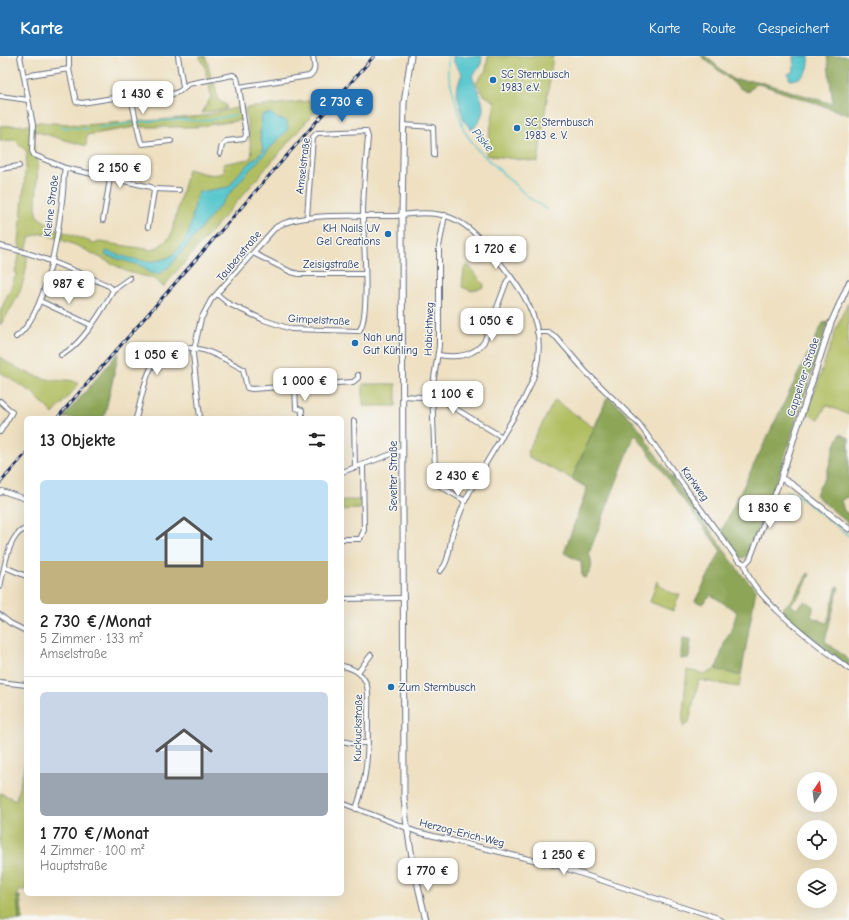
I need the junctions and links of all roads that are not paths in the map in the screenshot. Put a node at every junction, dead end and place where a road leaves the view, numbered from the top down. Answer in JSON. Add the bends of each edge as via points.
{"nodes":[{"id":1,"x":20,"y":56,"type":"edge"},
{"id":2,"x":69,"y":56,"type":"edge"},
{"id":3,"x":178,"y":56,"type":"edge"},
{"id":4,"x":313,"y":56,"type":"edge"},
{"id":5,"x":411,"y":56,"type":"edge"},
{"id":6,"x":69,"y":69,"type":"junction"},
{"id":7,"x":24,"y":76,"type":"junction"},
{"id":8,"x":183,"y":87,"type":"junction"},
{"id":9,"x":239,"y":87,"type":"junction"},
{"id":10,"x":0,"y":96,"type":"edge"},
{"id":11,"x":28,"y":100,"type":"junction"},
{"id":12,"x":132,"y":100,"type":"junction"},
{"id":13,"x":403,"y":125,"type":"junction"},
{"id":14,"x":171,"y":142,"type":"dead end"},
{"id":15,"x":220,"y":154,"type":"dead end"},
{"id":16,"x":434,"y":155,"type":"dead end"},
{"id":17,"x":19,"y":166,"type":"dead end"},
{"id":18,"x":65,"y":168,"type":"junction"},
{"id":19,"x":0,"y":169,"type":"edge"},
{"id":20,"x":110,"y":179,"type":"junction"},
{"id":21,"x":154,"y":189,"type":"junction"},
{"id":22,"x":179,"y":190,"type":"dead end"},
{"id":23,"x":402,"y":214,"type":"junction"},
{"id":24,"x":445,"y":215,"type":"junction"},
{"id":25,"x":363,"y":216,"type":"junction"},
{"id":26,"x":307,"y":217,"type":"junction"},
{"id":27,"x":103,"y":220,"type":"dead end"},
{"id":28,"x":148,"y":227,"type":"dead end"},
{"id":29,"x":0,"y":246,"type":"edge"},
{"id":30,"x":253,"y":253,"type":"junction"},
{"id":31,"x":52,"y":260,"type":"junction"},
{"id":32,"x":365,"y":274,"type":"junction"},
{"id":33,"x":511,"y":277,"type":"junction"},
{"id":34,"x":130,"y":278,"type":"dead end"},
{"id":35,"x":849,"y":283,"type":"edge"},
{"id":36,"x":113,"y":290,"type":"junction"},
{"id":37,"x":218,"y":295,"type":"junction"},
{"id":38,"x":40,"y":301,"type":"junction"},
{"id":39,"x":90,"y":325,"type":"junction"},
{"id":40,"x":537,"y":332,"type":"junction"},
{"id":41,"x":16,"y":337,"type":"dead end"},
{"id":42,"x":194,"y":348,"type":"junction"},
{"id":43,"x":61,"y":354,"type":"dead end"},
{"id":44,"x":439,"y":355,"type":"junction"},
{"id":45,"x":358,"y":375,"type":"dead end"},
{"id":46,"x":295,"y":386,"type":"junction"},
{"id":47,"x":403,"y":396,"type":"junction"},
{"id":48,"x":432,"y":397,"type":"junction"},
{"id":49,"x":0,"y":401,"type":"edge"},
{"id":50,"x":137,"y":416,"type":"edge"},
{"id":51,"x":200,"y":416,"type":"edge"},
{"id":52,"x":302,"y":416,"type":"edge"},
{"id":53,"x":354,"y":421,"type":"dead end"},
{"id":54,"x":0,"y":432,"type":"edge"},
{"id":55,"x":502,"y":437,"type":"junction"},
{"id":56,"x":403,"y":450,"type":"junction"},
{"id":57,"x":363,"y":465,"type":"junction"},
{"id":58,"x":355,"y":468,"type":"junction"},
{"id":59,"x":344,"y":471,"type":"edge"},
{"id":60,"x":781,"y":478,"type":"junction"},
{"id":61,"x":0,"y":493,"type":"edge"},
{"id":62,"x":24,"y":498,"type":"edge"},
{"id":63,"x":466,"y":501,"type":"junction"},
{"id":64,"x":849,"y":529,"type":"edge"},
{"id":65,"x":24,"y":530,"type":"edge"},
{"id":66,"x":344,"y":539,"type":"edge"},
{"id":67,"x":745,"y":564,"type":"junction"},
{"id":68,"x":5,"y":566,"type":"junction"},
{"id":69,"x":440,"y":571,"type":"dead end"},
{"id":70,"x":24,"y":575,"type":"edge"},
{"id":71,"x":0,"y":586,"type":"edge"},
{"id":72,"x":404,"y":598,"type":"junction"},
{"id":73,"x":344,"y":599,"type":"edge"},
{"id":74,"x":0,"y":615,"type":"edge"},
{"id":75,"x":24,"y":630,"type":"edge"},
{"id":76,"x":371,"y":655,"type":"dead end"},
{"id":77,"x":344,"y":666,"type":"edge"},
{"id":78,"x":849,"y":669,"type":"edge"},
{"id":79,"x":358,"y":672,"type":"junction"},
{"id":80,"x":0,"y":682,"type":"edge"},
{"id":81,"x":24,"y":685,"type":"edge"},
{"id":82,"x":344,"y":741,"type":"edge"},
{"id":83,"x":368,"y":743,"type":"junction"},
{"id":84,"x":344,"y":804,"type":"edge"},
{"id":85,"x":356,"y":809,"type":"junction"},
{"id":86,"x":406,"y":828,"type":"junction"},
{"id":87,"x":426,"y":920,"type":"edge"},
{"id":88,"x":721,"y":920,"type":"edge"}],
"edges":[{"from":1,"to":7,"type":"street","name":"Kleine Straße"},
{"from":2,"to":6,"type":"street"},
{"from":3,"to":8,"type":"street"},
{"from":4,"to":9,"type":"street","via":[[315,68],[310,76]]},
{"from":5,"to":13,"type":"street","name":"Sevelter Straße"},
{"from":6,"to":7,"type":"street"},
{"from":6,"to":12,"type":"street","via":[[78,104],[126,96]]},
{"from":7,"to":11,"type":"street","name":"Kleine Straße"},
{"from":8,"to":9,"type":"street","via":[[233,75],[237,78]]},
{"from":8,"to":12,"type":"street","via":[[173,94]]},
{"from":9,"to":15,"type":"street","via":[[246,135],[244,139],[226,141]]},
{"from":10,"to":11,"type":"street"},
{"from":11,"to":18,"type":"street","name":"Kleine Straße","via":[[33,125],[34,155]]},
{"from":12,"to":14,"type":"street","via":[[142,144]]},
{"from":13,"to":16,"type":"street","via":[[433,127]]},
{"from":13,"to":23,"type":"street","name":"Sevelter Straße"},
{"from":17,"to":19,"type":"street"},
{"from":18,"to":20,"type":"street"},
{"from":18,"to":31,"type":"street","name":"Kleine Straße","via":[[58,233]]},
{"from":20,"to":21,"type":"street"},
{"from":20,"to":27,"type":"street"},
{"from":21,"to":22,"type":"street"},
{"from":21,"to":28,"type":"street"},
{"from":23,"to":24,"type":"street","name":"Taubenstraße"},
{"from":23,"to":25,"type":"street","name":"Taubenstraße"},
{"from":23,"to":47,"type":"street","name":"Sevelter Straße"},
{"from":24,"to":33,"type":"street","via":[[457,219],[473,231]]},
{"from":24,"to":44,"type":"street","name":"Habichtweg","via":[[439,247]]},
{"from":25,"to":26,"type":"street","name":"Taubenstraße"},
{"from":25,"to":26,"type":"street","name":"Amselstraße","via":[[368,134],[362,130],[317,133],[313,137]]},
{"from":25,"to":32,"type":"street","name":"Gimpelstraße"},
{"from":26,"to":30,"type":"street","name":"Taubenstraße","via":[[276,227]]},
{"from":29,"to":31,"type":"street"},
{"from":30,"to":32,"type":"street","name":"Zeisigstraße","via":[[299,274]]},
{"from":30,"to":37,"type":"street","name":"Taubenstraße"},
{"from":31,"to":36,"type":"street"},
{"from":31,"to":38,"type":"street","name":"Kleine Straße"},
{"from":32,"to":37,"type":"street","name":"Gimpelstraße","via":[[364,321],[359,331],[291,329],[229,304]]},
{"from":33,"to":40,"type":"street","via":[[530,308]]},
{"from":33,"to":44,"type":"street","via":[[484,342],[479,348],[461,356]]},
{"from":34,"to":36,"type":"street"},
{"from":35,"to":60,"type":"street","name":"Cappelner Straße","via":[[829,330]]},
{"from":36,"to":39,"type":"street"},
{"from":37,"to":42,"type":"street","name":"Taubenstraße","via":[[206,307]]},
{"from":38,"to":39,"type":"street"},
{"from":38,"to":41,"type":"street","name":"Kleine Straße","via":[[25,331]]},
{"from":39,"to":43,"type":"street","via":[[67,352]]},
{"from":40,"to":55,"type":"street","via":[[537,363],[533,381]]},
{"from":40,"to":67,"type":"street","name":"Karkweg","via":[[548,332],[556,337],[586,372],[639,424],[738,560]]},
{"from":42,"to":46,"type":"street","via":[[210,351],[243,369],[247,388]]},
{"from":42,"to":50,"type":"street","via":[[172,350],[156,359]]},
{"from":42,"to":51,"type":"street","name":"Taubenstraße"},
{"from":44,"to":48,"type":"street","name":"Habichtweg"},
{"from":45,"to":46,"type":"street","via":[[353,382]]},
{"from":46,"to":52,"type":"street","via":[[296,408],[302,410]]},
{"from":47,"to":48,"type":"street"},
{"from":47,"to":56,"type":"street","name":"Sevelter Straße"},
{"from":48,"to":55,"type":"street","via":[[447,402]]},
{"from":48,"to":63,"type":"street","name":"Habichtweg","via":[[437,479],[446,491]]},
{"from":49,"to":54,"type":"street","via":[[12,412]]},
{"from":53,"to":58,"type":"street"},
{"from":55,"to":63,"type":"street"},
{"from":56,"to":57,"type":"street"},
{"from":56,"to":72,"type":"street","name":"Sevelter Straße"},
{"from":57,"to":58,"type":"street"},
{"from":57,"to":66,"type":"street","via":[[364,530],[360,539]]},
{"from":58,"to":59,"type":"street"},
{"from":60,"to":64,"type":"street"},
{"from":60,"to":67,"type":"street","name":"Cappelner Straße","via":[[750,559]]},
{"from":61,"to":62,"type":"street","via":[[2,491]]},
{"from":63,"to":69,"type":"street","via":[[453,533],[444,567]]},
{"from":65,"to":68,"type":"street","via":[[12,539]]},
{"from":67,"to":78,"type":"street","name":"Karkweg","via":[[748,575],[773,608]]},
{"from":68,"to":70,"type":"street"},
{"from":68,"to":71,"type":"street"},
{"from":72,"to":73,"type":"street"},
{"from":72,"to":86,"type":"street","name":"Sevelter Straße"},
{"from":74,"to":75,"type":"street"},
{"from":76,"to":79,"type":"street"},
{"from":77,"to":79,"type":"street"},
{"from":79,"to":83,"type":"street","name":"Kuckuckstraße","via":[[367,686]]},
{"from":80,"to":81,"type":"street"},
{"from":82,"to":83,"type":"street"},
{"from":83,"to":85,"type":"street","name":"Kuckuckstraße","via":[[364,788]]},
{"from":84,"to":85,"type":"street","name":"Herzog-Erich-Weg"},
{"from":85,"to":86,"type":"street","name":"Herzog-Erich-Weg"},
{"from":86,"to":87,"type":"street","name":"Sevelter Straße"},
{"from":86,"to":88,"type":"street","name":"Herzog-Erich-Weg","via":[[558,866]]}]}
